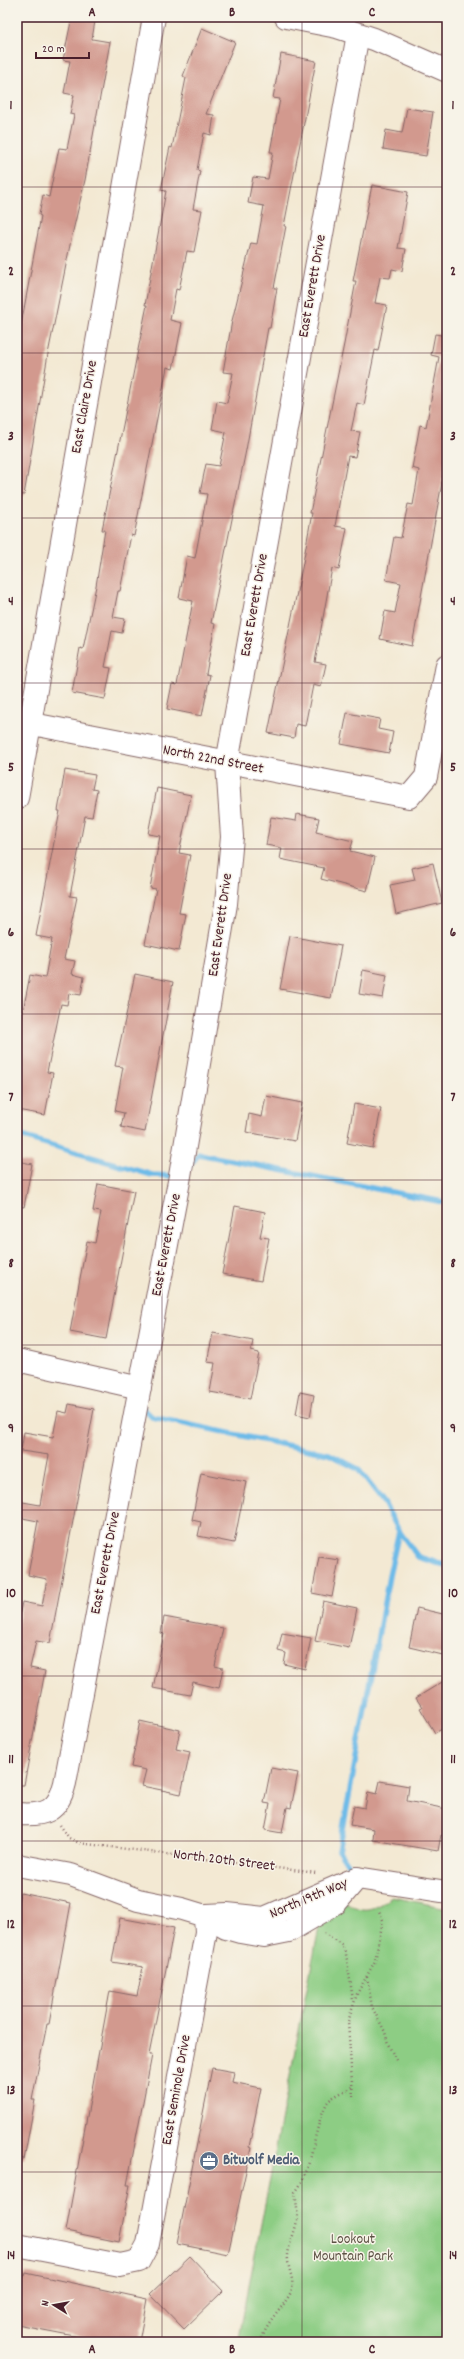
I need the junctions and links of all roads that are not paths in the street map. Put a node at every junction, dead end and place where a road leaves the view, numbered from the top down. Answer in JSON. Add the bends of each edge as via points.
{"nodes":[{"id":1,"x":154,"y":17,"type":"edge"},
{"id":2,"x":286,"y":17,"type":"edge"},
{"id":3,"x":358,"y":34,"type":"junction"},
{"id":4,"x":447,"y":71,"type":"edge"},
{"id":5,"x":447,"y":665,"type":"edge"},
{"id":6,"x":23,"y":722,"type":"edge"},
{"id":7,"x":227,"y":763,"type":"junction"},
{"id":8,"x":17,"y":798,"type":"edge"},
{"id":9,"x":17,"y":1360,"type":"edge"},
{"id":10,"x":140,"y":1388,"type":"junction"},
{"id":11,"x":17,"y":1814,"type":"edge"},
{"id":12,"x":17,"y":1865,"type":"edge"},
{"id":13,"x":447,"y":1892,"type":"edge"},
{"id":14,"x":204,"y":1916,"type":"junction"},
{"id":15,"x":17,"y":2245,"type":"edge"}],
"edges":[{"from":1,"to":6,"type":"street","name":"East Claire Drive"},
{"from":2,"to":3,"type":"street"},
{"from":3,"to":4,"type":"street"},
{"from":3,"to":7,"type":"street","name":"East Everett Drive"},
{"from":5,"to":7,"type":"street","name":"North 22nd Street","via":[[426,777],[409,797]]},
{"from":6,"to":7,"type":"street","name":"North 22nd Street"},
{"from":6,"to":8,"type":"street","name":"East Claire Drive"},
{"from":7,"to":10,"type":"street","name":"East Everett Drive","via":[[232,837],[226,904],[180,1176]]},
{"from":9,"to":10,"type":"street"},
{"from":10,"to":11,"type":"street","name":"East Everett Drive","via":[[61,1800],[51,1810],[39,1814]]},
{"from":12,"to":14,"type":"street","name":"North 19th Way","via":[[71,1875],[138,1900]]},
{"from":13,"to":14,"type":"street","name":"North 19th Way","via":[[357,1878],[335,1904],[289,1931],[264,1936],[226,1928]]},
{"from":14,"to":15,"type":"street","name":"East Seminole Drive","via":[[206,1932],[148,2244],[139,2261],[120,2265]]}]}
